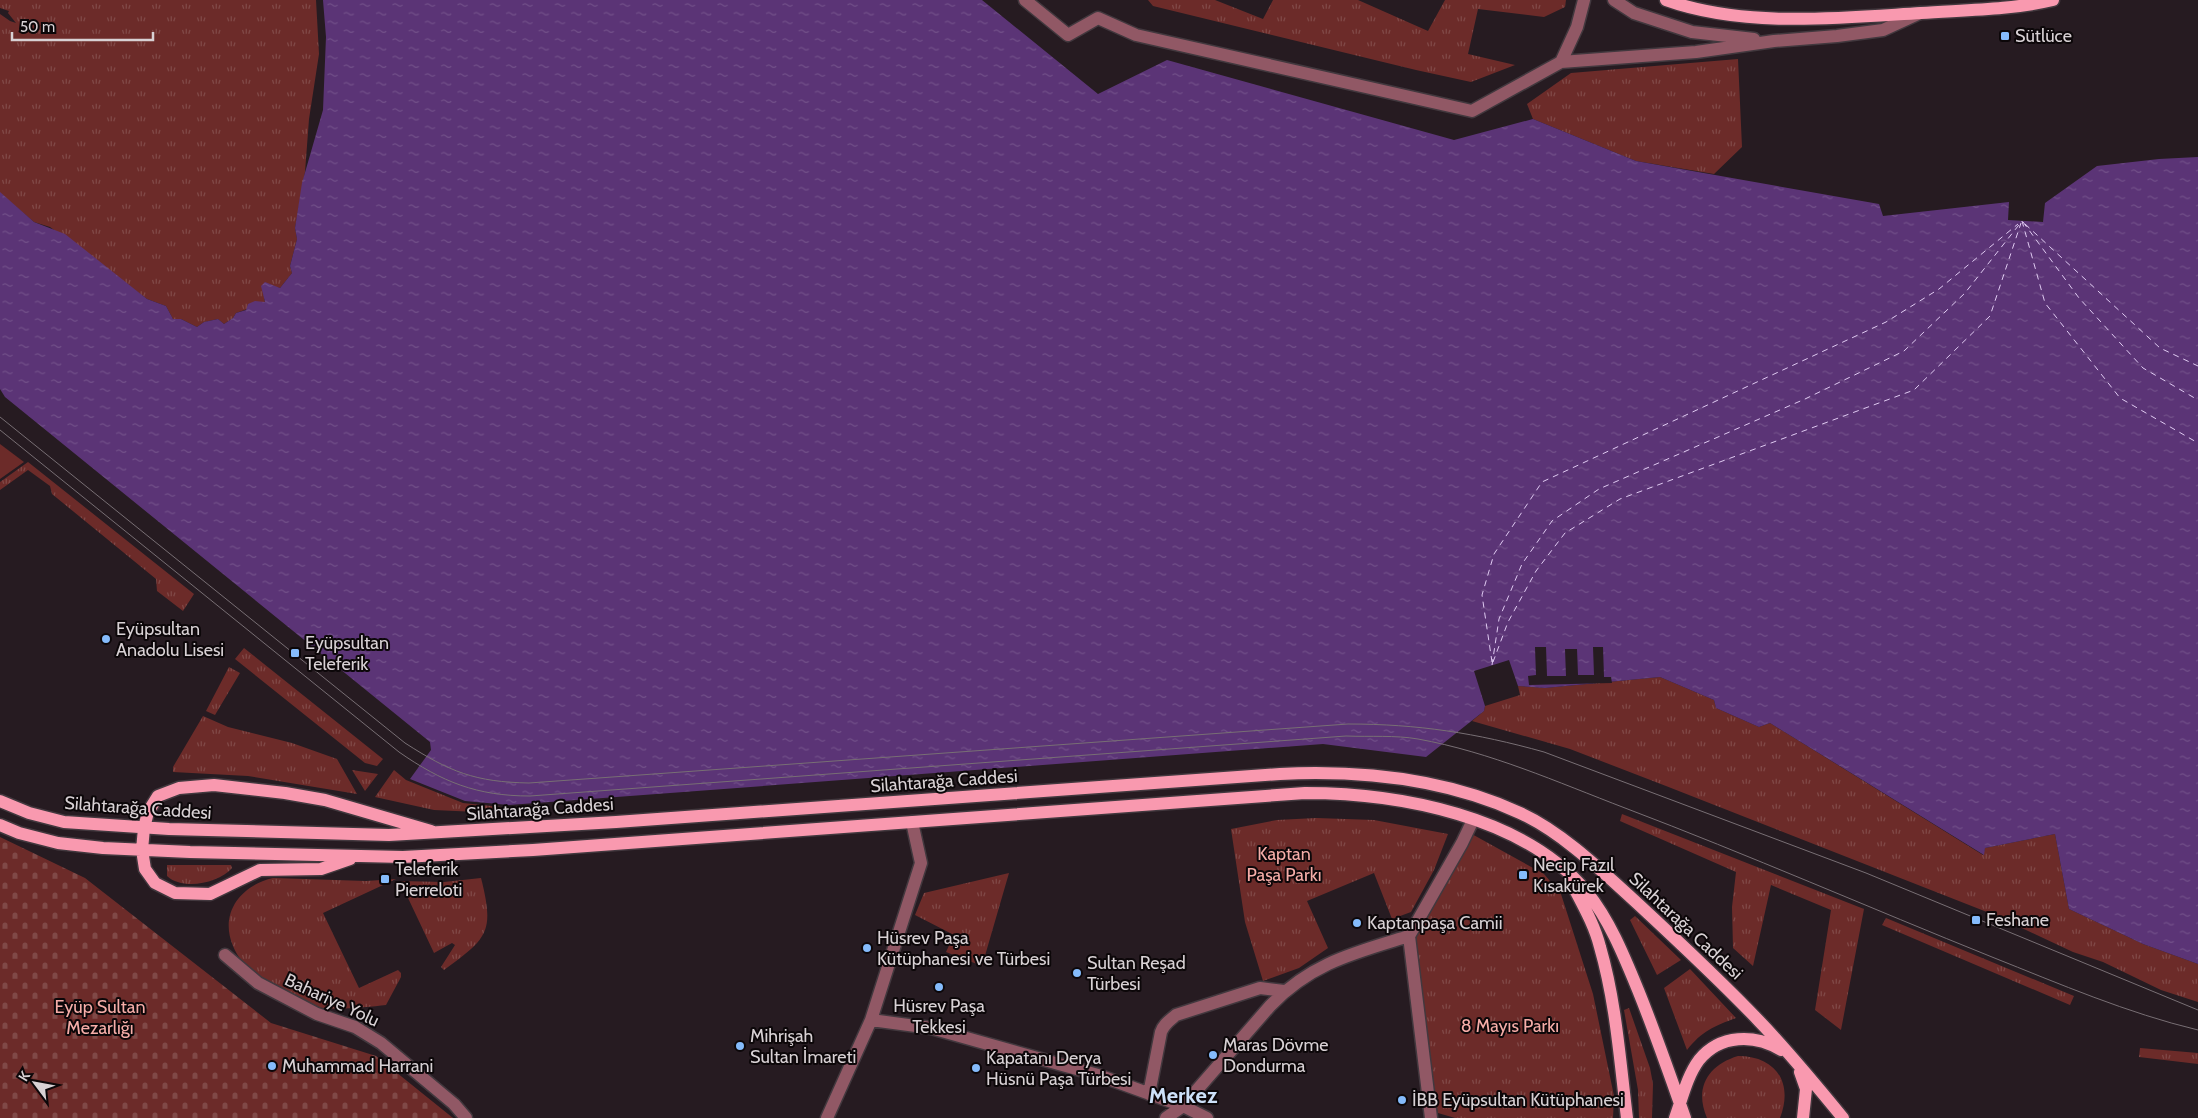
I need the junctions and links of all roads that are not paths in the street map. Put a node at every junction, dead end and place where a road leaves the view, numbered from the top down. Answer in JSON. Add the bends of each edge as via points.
{"nodes":[{"id":1,"x":1025,"y":0,"type":"edge"},
{"id":2,"x":1584,"y":0,"type":"edge"},
{"id":3,"x":1614,"y":0,"type":"edge"},
{"id":4,"x":1666,"y":0,"type":"edge"},
{"id":5,"x":2053,"y":0,"type":"edge"},
{"id":6,"x":1920,"y":13,"type":"junction"},
{"id":7,"x":1774,"y":41,"type":"junction"},
{"id":8,"x":1562,"y":62,"type":"junction"},
{"id":9,"x":0,"y":801,"type":"edge"},
{"id":10,"x":1473,"y":820,"type":"junction"},
{"id":11,"x":912,"y":822,"type":"junction"},
{"id":12,"x":0,"y":825,"type":"edge"},
{"id":13,"x":144,"y":828,"type":"junction"},
{"id":14,"x":438,"y":833,"type":"junction"},
{"id":15,"x":142,"y":850,"type":"junction"},
{"id":16,"x":357,"y":857,"type":"junction"},
{"id":17,"x":1566,"y":871,"type":"junction"},
{"id":18,"x":1408,"y":936,"type":"junction"},
{"id":19,"x":225,"y":955,"type":"dead end"},
{"id":20,"x":1284,"y":991,"type":"junction"},
{"id":21,"x":872,"y":1020,"type":"junction"},
{"id":22,"x":1794,"y":1060,"type":"junction"},
{"id":23,"x":1149,"y":1094,"type":"junction"},
{"id":24,"x":1680,"y":1104,"type":"junction"},
{"id":25,"x":1183,"y":1106,"type":"junction"},
{"id":26,"x":466,"y":1118,"type":"edge"},
{"id":27,"x":827,"y":1118,"type":"edge"},
{"id":28,"x":1166,"y":1118,"type":"edge"},
{"id":29,"x":1207,"y":1118,"type":"edge"},
{"id":30,"x":1431,"y":1118,"type":"edge"},
{"id":31,"x":1627,"y":1118,"type":"edge"},
{"id":32,"x":1675,"y":1118,"type":"edge"},
{"id":33,"x":1685,"y":1118,"type":"edge"},
{"id":34,"x":1803,"y":1118,"type":"edge"},
{"id":35,"x":1843,"y":1118,"type":"edge"}],
"edges":[{"from":1,"to":8,"type":"street","via":[[1068,35],[1098,18],[1136,35],[1472,111]]},
{"from":2,"to":8,"type":"street"},
{"from":3,"to":7,"type":"street","via":[[1634,14],[1692,32]]},
{"from":4,"to":6,"type":"main road","via":[[1710,13],[1746,16],[1848,18]]},
{"from":5,"to":6,"type":"main road"},
{"from":6,"to":7,"type":"street","via":[[1883,30]]},
{"from":7,"to":8,"type":"street","via":[[1696,52]]},
{"from":9,"to":13,"type":"main road","name":"Silahtarağa Caddesi","via":[[64,822]]},
{"from":10,"to":11,"type":"main road","via":[[1410,804],[1330,793]]},
{"from":10,"to":17,"type":"main road","via":[[1515,836]]},
{"from":10,"to":18,"type":"street"},
{"from":11,"to":16,"type":"main road","via":[[524,850]]},
{"from":11,"to":21,"type":"street","via":[[921,863]]},
{"from":12,"to":15,"type":"main road","via":[[58,843]]},
{"from":13,"to":14,"type":"main road","name":"Silahtarağa Caddesi","via":[[333,834]]},
{"from":13,"to":14,"type":"main road","via":[[148,812],[158,796],[179,788],[214,785],[332,802]]},
{"from":13,"to":15,"type":"main road"},
{"from":14,"to":22,"type":"main road","name":"Silahtarağa Caddesi","via":[[1280,774],[1356,773],[1411,781],[1492,801],[1544,826],[1618,886],[1694,956]]},
{"from":15,"to":16,"type":"main road"},
{"from":15,"to":16,"type":"main road","via":[[144,869],[155,883],[175,893],[191,895],[210,894],[260,870],[321,869]]},
{"from":17,"to":24,"type":"main road","via":[[1588,893],[1620,947],[1649,1014]]},
{"from":17,"to":31,"type":"main road","via":[[1600,947]]},
{"from":18,"to":20,"type":"street","via":[[1342,957],[1304,976]]},
{"from":18,"to":30,"type":"street"},
{"from":19,"to":26,"type":"street","name":"Bahariye Yolu","via":[[258,984],[317,1014],[355,1027],[381,1043],[454,1104]]},
{"from":20,"to":23,"type":"street","via":[[1260,988],[1170,1020],[1161,1032]]},
{"from":20,"to":25,"type":"street"},
{"from":21,"to":23,"type":"street","via":[[931,1028],[1098,1075]]},
{"from":21,"to":27,"type":"street"},
{"from":22,"to":24,"type":"main road","via":[[1758,1040],[1730,1040],[1714,1046],[1699,1060]]},
{"from":22,"to":34,"type":"main road","via":[[1806,1089]]},
{"from":22,"to":35,"type":"main road"},
{"from":23,"to":25,"type":"street"},
{"from":24,"to":32,"type":"main road"},
{"from":24,"to":33,"type":"main road"},
{"from":25,"to":28,"type":"street"},
{"from":25,"to":29,"type":"street"}]}
